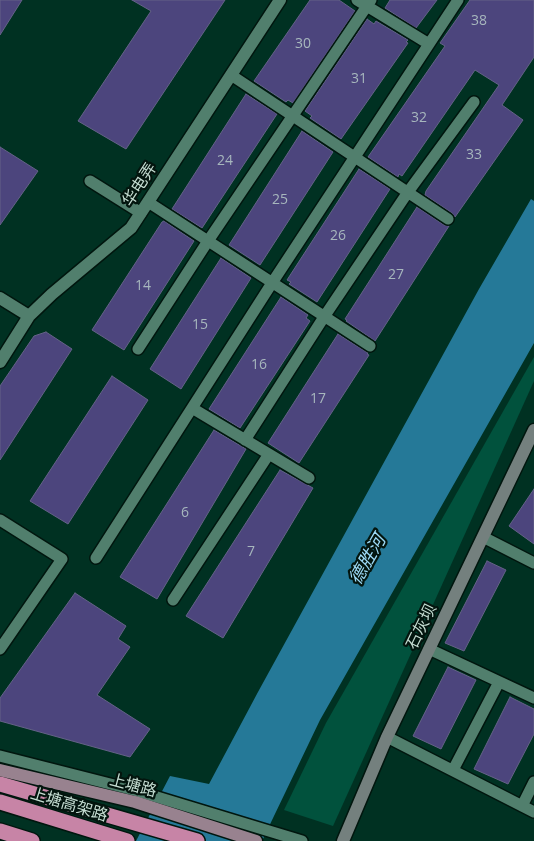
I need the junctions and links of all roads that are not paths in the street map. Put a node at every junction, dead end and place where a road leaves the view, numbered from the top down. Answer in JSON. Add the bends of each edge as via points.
{"nodes":[{"id":1,"x":280,"y":0,"type":"edge"},
{"id":2,"x":458,"y":0,"type":"edge"},
{"id":3,"x":365,"y":2,"type":"edge"},
{"id":4,"x":429,"y":44,"type":"junction"},
{"id":5,"x":231,"y":75,"type":"junction"},
{"id":6,"x":474,"y":102,"type":"dead end"},
{"id":7,"x":292,"y":115,"type":"junction"},
{"id":8,"x":355,"y":157,"type":"junction"},
{"id":9,"x":90,"y":181,"type":"dead end"},
{"id":10,"x":408,"y":192,"type":"junction"},
{"id":11,"x":148,"y":202,"type":"junction"},
{"id":12,"x":141,"y":213,"type":"junction"},
{"id":13,"x":448,"y":219,"type":"dead end"},
{"id":14,"x":208,"y":241,"type":"junction"},
{"id":15,"x":272,"y":283,"type":"junction"},
{"id":16,"x":0,"y":298,"type":"edge"},
{"id":17,"x":29,"y":316,"type":"junction"},
{"id":18,"x":324,"y":317,"type":"junction"},
{"id":19,"x":370,"y":346,"type":"dead end"},
{"id":20,"x":138,"y":349,"type":"dead end"},
{"id":21,"x":0,"y":362,"type":"edge"},
{"id":22,"x":192,"y":408,"type":"junction"},
{"id":23,"x":534,"y":430,"type":"edge"},
{"id":24,"x":245,"y":440,"type":"junction"},
{"id":25,"x":269,"y":454,"type":"junction"},
{"id":26,"x":309,"y":478,"type":"dead end"},
{"id":27,"x":0,"y":520,"type":"edge"},
{"id":28,"x":483,"y":537,"type":"junction"},
{"id":29,"x":96,"y":558,"type":"dead end"},
{"id":30,"x":534,"y":563,"type":"edge"},
{"id":31,"x":173,"y":600,"type":"dead end"},
{"id":32,"x":0,"y":649,"type":"edge"},
{"id":33,"x":429,"y":649,"type":"junction"},
{"id":34,"x":499,"y":682,"type":"junction"},
{"id":35,"x":534,"y":698,"type":"edge"},
{"id":36,"x":387,"y":737,"type":"junction"},
{"id":37,"x":0,"y":756,"type":"edge"},
{"id":38,"x":0,"y":770,"type":"edge"},
{"id":39,"x":453,"y":770,"type":"junction"},
{"id":40,"x":534,"y":782,"type":"edge"},
{"id":41,"x":0,"y":784,"type":"edge"},
{"id":42,"x":134,"y":796,"type":"junction"},
{"id":43,"x":0,"y":802,"type":"edge"},
{"id":44,"x":522,"y":806,"type":"junction"},
{"id":45,"x":534,"y":812,"type":"edge"},
{"id":46,"x":0,"y":831,"type":"edge"},
{"id":47,"x":32,"y":841,"type":"edge"},
{"id":48,"x":127,"y":841,"type":"edge"},
{"id":49,"x":197,"y":841,"type":"edge"},
{"id":50,"x":256,"y":841,"type":"edge"},
{"id":51,"x":302,"y":841,"type":"edge"},
{"id":52,"x":343,"y":841,"type":"edge"}],
"edges":[{"from":1,"to":5,"type":"street","name":"华电弄"},
{"from":2,"to":4,"type":"lane"},
{"from":3,"to":4,"type":"lane"},
{"from":3,"to":7,"type":"lane"},
{"from":4,"to":8,"type":"lane"},
{"from":5,"to":7,"type":"lane"},
{"from":5,"to":11,"type":"street","name":"华电弄"},
{"from":6,"to":10,"type":"lane"},
{"from":7,"to":8,"type":"lane"},
{"from":7,"to":14,"type":"lane"},
{"from":8,"to":10,"type":"lane"},
{"from":8,"to":15,"type":"lane"},
{"from":9,"to":12,"type":"lane"},
{"from":10,"to":13,"type":"lane"},
{"from":10,"to":18,"type":"lane"},
{"from":11,"to":12,"type":"street","name":"华电弄"},
{"from":11,"to":14,"type":"lane"},
{"from":12,"to":17,"type":"street","name":"华电弄","via":[[131,228]]},
{"from":14,"to":15,"type":"lane"},
{"from":14,"to":20,"type":"lane"},
{"from":15,"to":18,"type":"lane"},
{"from":15,"to":22,"type":"lane"},
{"from":16,"to":17,"type":"street"},
{"from":17,"to":21,"type":"street","name":"华电弄"},
{"from":18,"to":19,"type":"lane"},
{"from":18,"to":24,"type":"lane"},
{"from":22,"to":24,"type":"lane"},
{"from":22,"to":29,"type":"lane"},
{"from":23,"to":28,"type":"street","name":"石灰坝"},
{"from":24,"to":25,"type":"lane"},
{"from":25,"to":26,"type":"lane"},
{"from":25,"to":31,"type":"lane"},
{"from":27,"to":32,"type":"lane","via":[[62,559]]},
{"from":28,"to":30,"type":"lane"},
{"from":28,"to":33,"type":"street","name":"石灰坝"},
{"from":33,"to":34,"type":"lane"},
{"from":33,"to":36,"type":"street","name":"石灰坝"},
{"from":34,"to":35,"type":"lane"},
{"from":34,"to":39,"type":"lane"},
{"from":36,"to":39,"type":"lane"},
{"from":36,"to":52,"type":"street","name":"石灰坝"},
{"from":37,"to":42,"type":"lane"},
{"from":38,"to":42,"type":"main road","name":"上塘路"},
{"from":39,"to":44,"type":"lane"},
{"from":40,"to":44,"type":"lane"},
{"from":41,"to":49,"type":"highway"},
{"from":42,"to":50,"type":"main road","name":"上塘路"},
{"from":42,"to":51,"type":"lane"},
{"from":43,"to":48,"type":"highway","name":"上塘高架路"},
{"from":44,"to":45,"type":"lane"},
{"from":46,"to":47,"type":"highway"}]}
